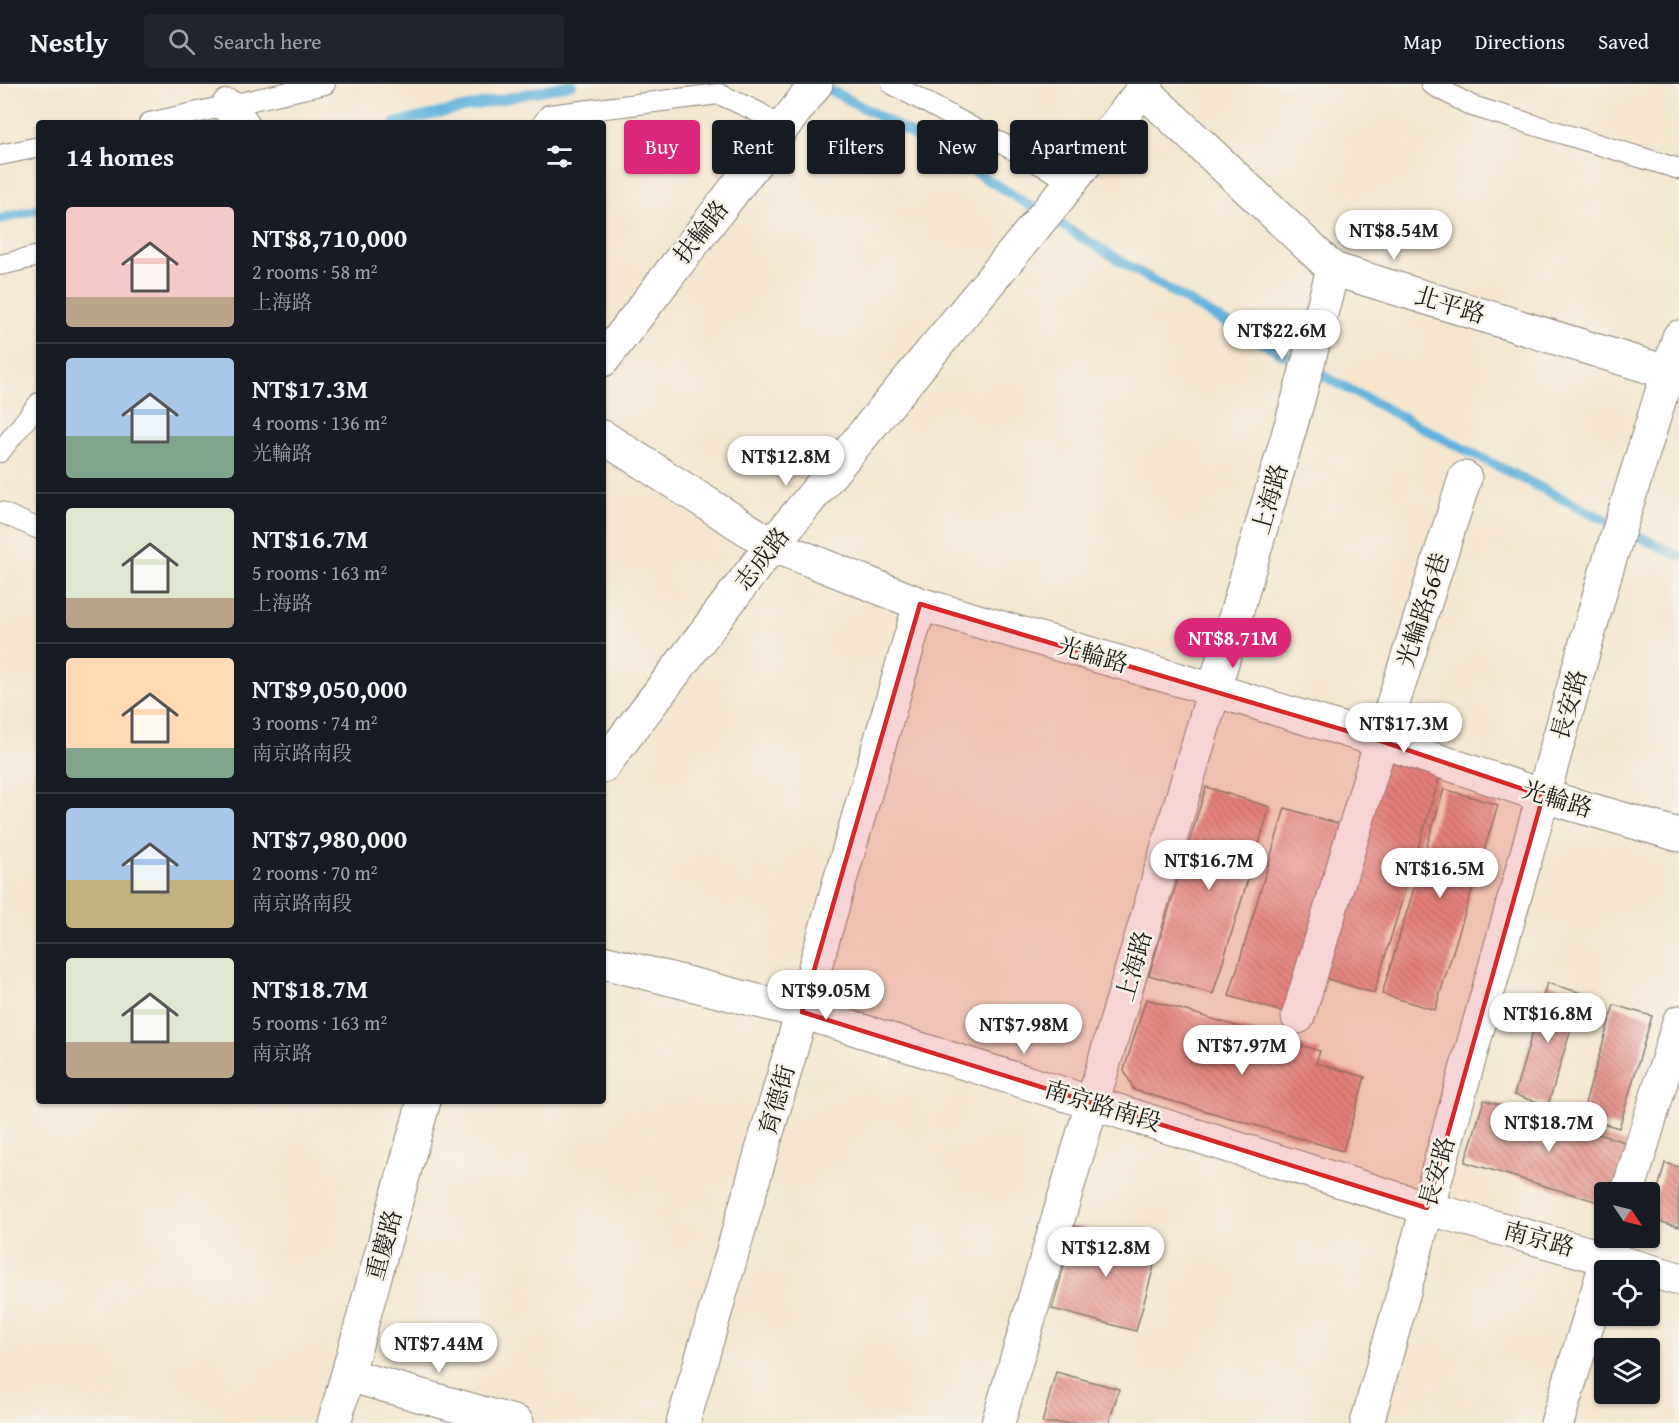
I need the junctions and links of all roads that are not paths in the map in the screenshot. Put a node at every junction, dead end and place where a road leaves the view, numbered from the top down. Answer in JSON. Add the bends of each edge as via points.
{"nodes":[{"id":1,"x":325,"y":84,"type":"edge"},
{"id":2,"x":892,"y":84,"type":"edge"},
{"id":3,"x":1431,"y":84,"type":"edge"},
{"id":4,"x":1145,"y":87,"type":"edge"},
{"id":5,"x":799,"y":105,"type":"edge"},
{"id":6,"x":235,"y":115,"type":"edge"},
{"id":7,"x":181,"y":120,"type":"edge"},
{"id":8,"x":545,"y":120,"type":"edge"},
{"id":9,"x":36,"y":148,"type":"edge"},
{"id":10,"x":0,"y":155,"type":"edge"},
{"id":11,"x":1679,"y":169,"type":"edge"},
{"id":12,"x":1066,"y":188,"type":"junction"},
{"id":13,"x":36,"y":257,"type":"edge"},
{"id":14,"x":0,"y":264,"type":"edge"},
{"id":15,"x":1334,"y":269,"type":"junction"},
{"id":16,"x":1679,"y":337,"type":"edge"},
{"id":17,"x":606,"y":356,"type":"edge"},
{"id":18,"x":1674,"y":375,"type":"edge"},
{"id":19,"x":36,"y":407,"type":"edge"},
{"id":20,"x":606,"y":438,"type":"edge"},
{"id":21,"x":0,"y":452,"type":"edge"},
{"id":22,"x":1465,"y":478,"type":"dead end"},
{"id":23,"x":0,"y":512,"type":"edge"},
{"id":24,"x":36,"y":528,"type":"edge"},
{"id":25,"x":772,"y":545,"type":"junction"},
{"id":26,"x":921,"y":604,"type":"junction"},
{"id":27,"x":1214,"y":690,"type":"junction"},
{"id":28,"x":1381,"y":741,"type":"junction"},
{"id":29,"x":606,"y":762,"type":"edge"},
{"id":30,"x":1543,"y":796,"type":"junction"},
{"id":31,"x":1679,"y":835,"type":"edge"},
{"id":32,"x":606,"y":963,"type":"edge"},
{"id":33,"x":802,"y":1012,"type":"junction"},
{"id":34,"x":1298,"y":1017,"type":"dead end"},
{"id":35,"x":1679,"y":1022,"type":"edge"},
{"id":36,"x":1094,"y":1103,"type":"junction"},
{"id":37,"x":423,"y":1104,"type":"edge"},
{"id":38,"x":1631,"y":1182,"type":"edge"},
{"id":39,"x":1427,"y":1208,"type":"junction"},
{"id":40,"x":1594,"y":1244,"type":"edge"},
{"id":41,"x":1611,"y":1248,"type":"edge"},
{"id":42,"x":1679,"y":1279,"type":"edge"},
{"id":43,"x":348,"y":1375,"type":"junction"},
{"id":44,"x":334,"y":1423,"type":"edge"},
{"id":45,"x":517,"y":1423,"type":"edge"},
{"id":46,"x":683,"y":1423,"type":"edge"},
{"id":47,"x":998,"y":1423,"type":"edge"},
{"id":48,"x":1367,"y":1423,"type":"edge"},
{"id":49,"x":1557,"y":1423,"type":"edge"}],
"edges":[{"from":1,"to":6,"type":"lane"},
{"from":2,"to":12,"type":"lane"},
{"from":3,"to":11,"type":"lane","via":[[1473,106]]},
{"from":4,"to":12,"type":"street"},
{"from":4,"to":15,"type":"street","name":"北平路"},
{"from":5,"to":8,"type":"lane","via":[[758,112],[719,93],[549,115]]},
{"from":5,"to":17,"type":"street","name":"扶輪路"},
{"from":6,"to":7,"type":"lane"},
{"from":9,"to":10,"type":"lane"},
{"from":12,"to":25,"type":"street","name":"志成路"},
{"from":13,"to":14,"type":"lane"},
{"from":15,"to":18,"type":"street","name":"北平路"},
{"from":15,"to":27,"type":"street","name":"上海路"},
{"from":16,"to":18,"type":"street"},
{"from":18,"to":30,"type":"street","name":"長安路","via":[[1627,504]]},
{"from":19,"to":21,"type":"lane"},
{"from":20,"to":25,"type":"street","name":"光輪路"},
{"from":22,"to":28,"type":"street","name":"光輪路56巷"},
{"from":23,"to":24,"type":"lane"},
{"from":25,"to":26,"type":"street","name":"光輪路"},
{"from":25,"to":29,"type":"street","name":"志成路"},
{"from":26,"to":27,"type":"street","name":"光輪路"},
{"from":26,"to":33,"type":"street","name":"育德街"},
{"from":27,"to":28,"type":"street","name":"光輪路"},
{"from":27,"to":36,"type":"street","name":"上海路"},
{"from":28,"to":30,"type":"street","name":"光輪路"},
{"from":28,"to":34,"type":"street","name":"光輪路56巷"},
{"from":30,"to":31,"type":"street","name":"光輪路"},
{"from":30,"to":39,"type":"street","name":"長安路"},
{"from":32,"to":33,"type":"street","name":"南京路南段"},
{"from":33,"to":36,"type":"street","name":"南京路南段"},
{"from":33,"to":46,"type":"street","name":"育德街"},
{"from":35,"to":38,"type":"street"},
{"from":36,"to":39,"type":"street","name":"南京路南段"},
{"from":36,"to":47,"type":"street","name":"上海路"},
{"from":37,"to":43,"type":"street","name":"重慶路"},
{"from":39,"to":40,"type":"street","name":"南京路"},
{"from":39,"to":48,"type":"street","name":"長安路"},
{"from":41,"to":42,"type":"street","name":"南京路"},
{"from":41,"to":49,"type":"street"},
{"from":43,"to":44,"type":"street","name":"重慶路"},
{"from":43,"to":45,"type":"street"}]}
